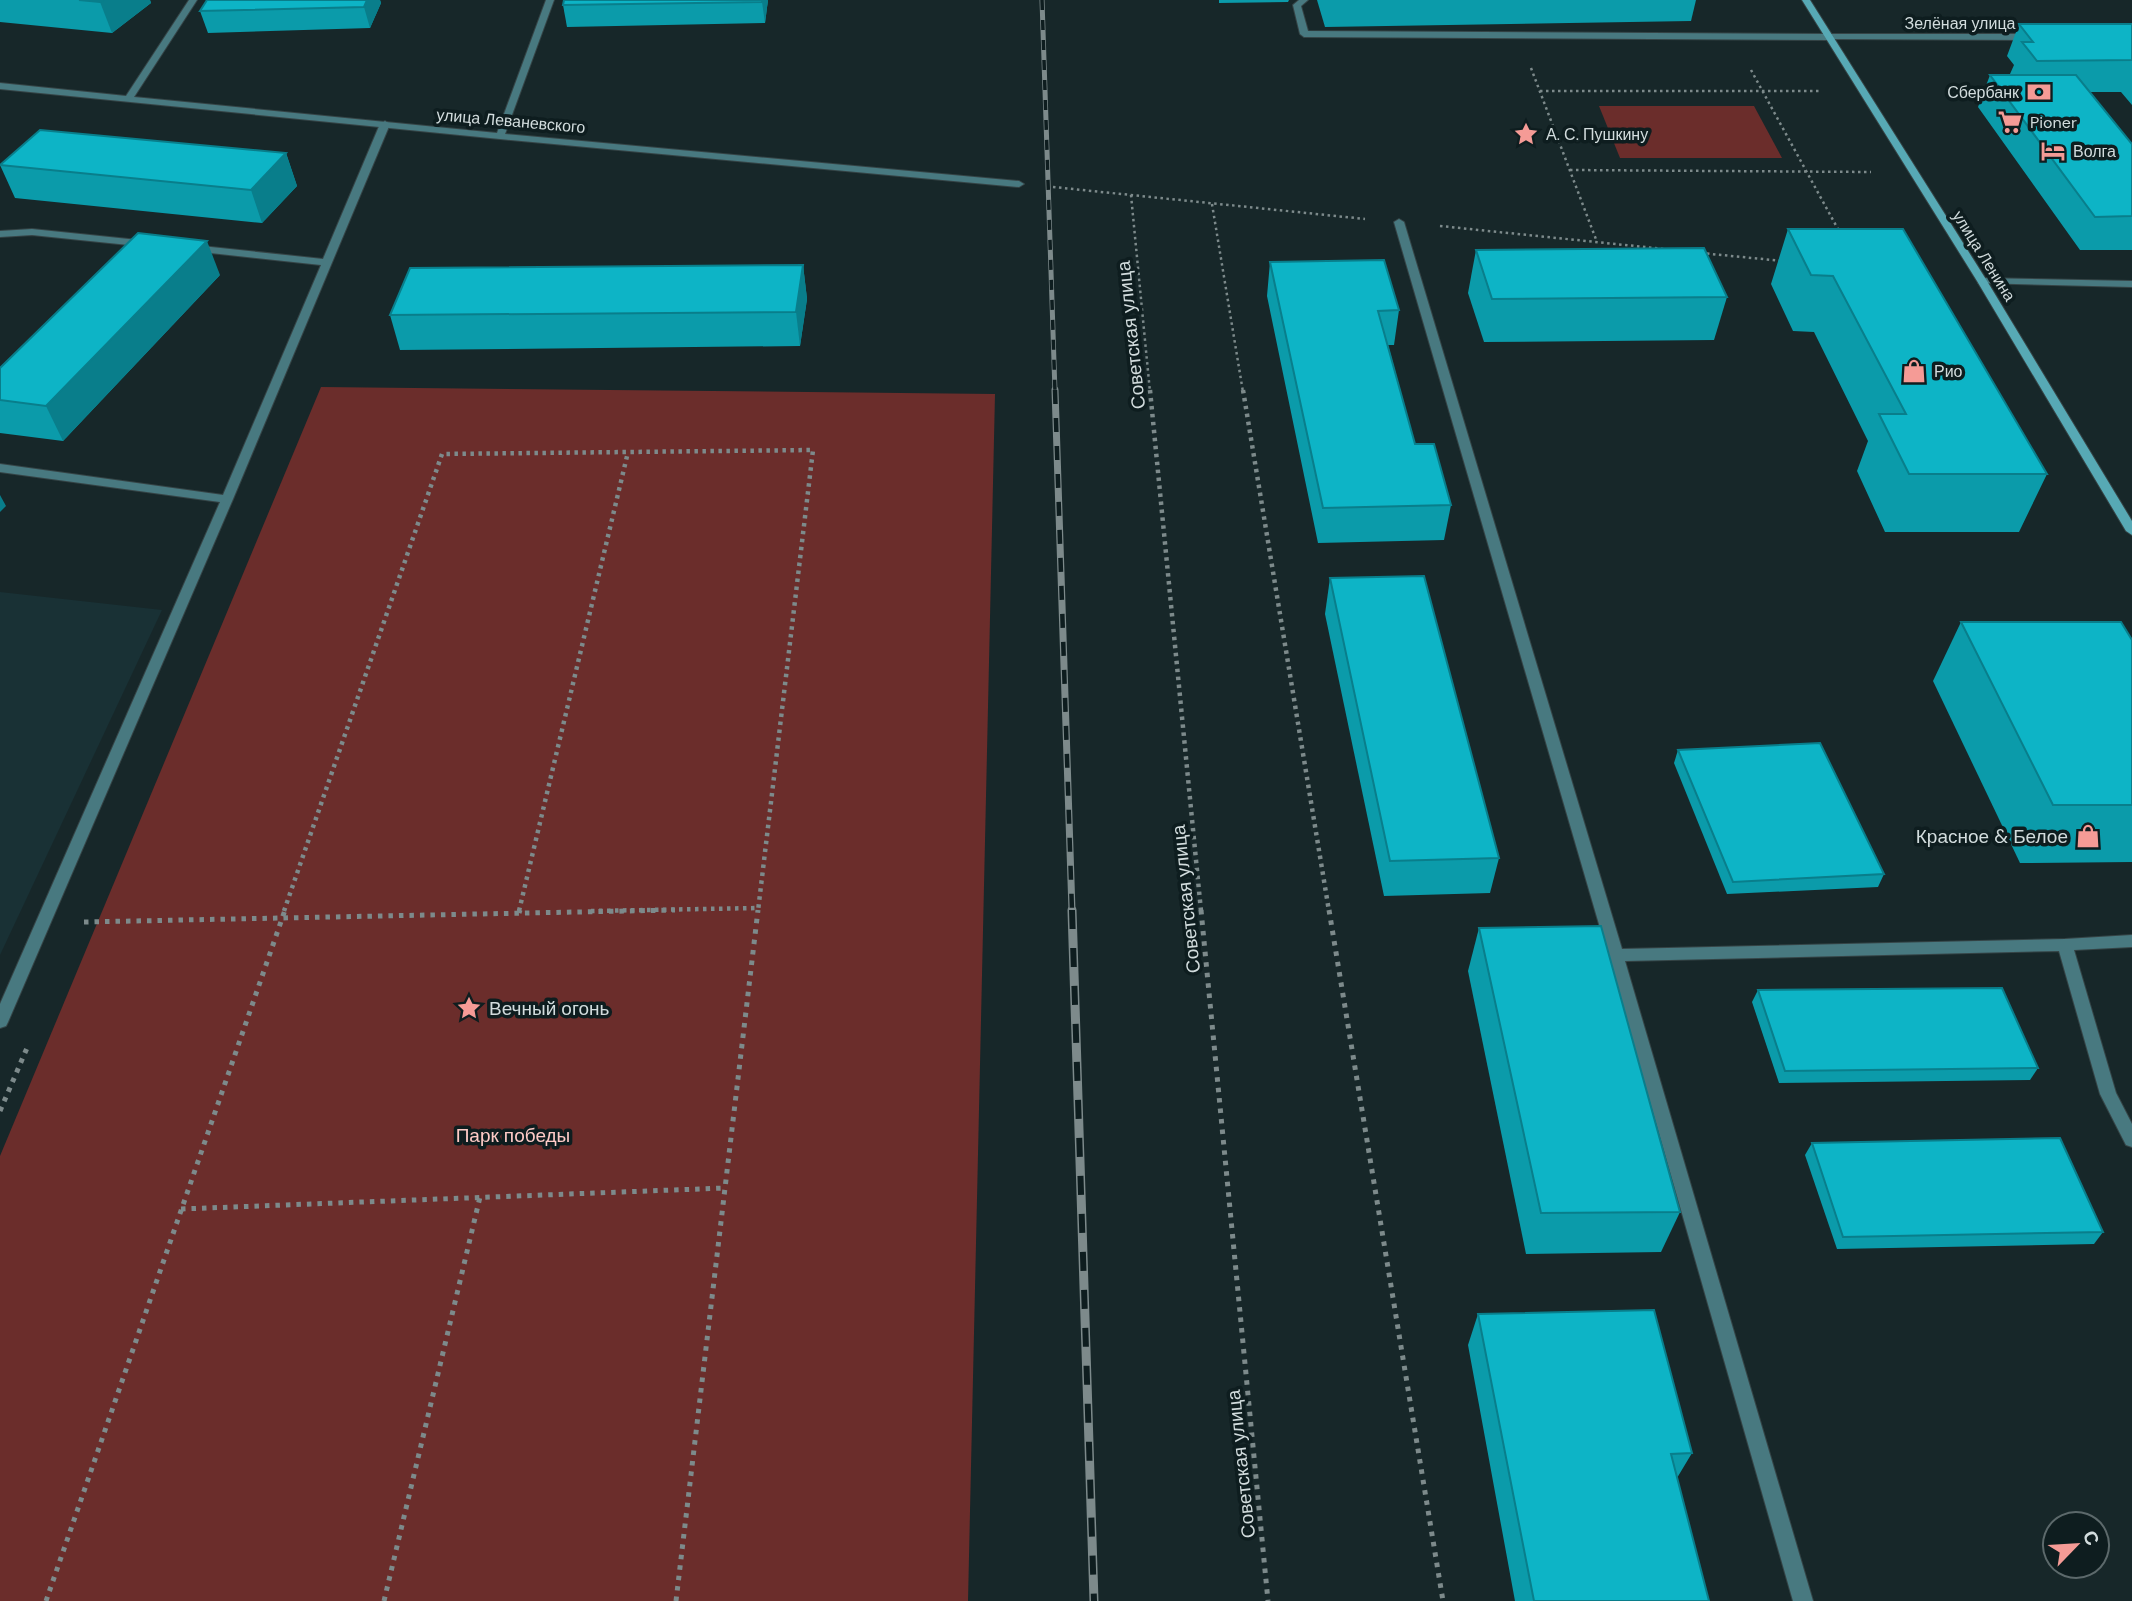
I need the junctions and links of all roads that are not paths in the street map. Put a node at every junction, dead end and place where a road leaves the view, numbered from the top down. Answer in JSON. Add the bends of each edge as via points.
{"nodes":[{"id":1,"x":193,"y":0,"type":"edge"},
{"id":2,"x":550,"y":0,"type":"edge"},
{"id":3,"x":1304,"y":0,"type":"edge"},
{"id":4,"x":1806,"y":0,"type":"edge"},
{"id":5,"x":1830,"y":37,"type":"junction"},
{"id":6,"x":2036,"y":37,"type":"edge"},
{"id":7,"x":0,"y":86,"type":"edge"},
{"id":8,"x":128,"y":99,"type":"junction"},
{"id":9,"x":385,"y":124,"type":"junction"},
{"id":10,"x":500,"y":136,"type":"junction"},
{"id":11,"x":1019,"y":184,"type":"road end"},
{"id":12,"x":1399,"y":222,"type":"road end"},
{"id":13,"x":0,"y":234,"type":"edge"},
{"id":14,"x":166,"y":246,"type":"edge"},
{"id":15,"x":180,"y":247,"type":"edge"},
{"id":16,"x":327,"y":262,"type":"junction"},
{"id":17,"x":1982,"y":281,"type":"junction"},
{"id":18,"x":2132,"y":284,"type":"edge"},
{"id":19,"x":0,"y":468,"type":"edge"},
{"id":20,"x":227,"y":499,"type":"junction"},
{"id":21,"x":2132,"y":531,"type":"edge"},
{"id":22,"x":2132,"y":941,"type":"edge"},
{"id":23,"x":2064,"y":945,"type":"junction"},
{"id":24,"x":1616,"y":954,"type":"junction"},
{"id":25,"x":0,"y":1022,"type":"edge"},
{"id":26,"x":2132,"y":1140,"type":"edge"},
{"id":27,"x":1803,"y":1601,"type":"edge"}],
"edges":[{"from":1,"to":8,"type":"street"},
{"from":2,"to":10,"type":"street"},
{"from":3,"to":5,"type":"street","name":"Зелёная улица","via":[[1297,5],[1304,34]]},
{"from":4,"to":5,"type":"main road","name":"улица Ленина"},
{"from":5,"to":6,"type":"street","name":"Зелёная улица"},
{"from":5,"to":17,"type":"main road","name":"улица Ленина"},
{"from":7,"to":8,"type":"street","name":"улица Леваневского"},
{"from":8,"to":9,"type":"street","name":"улица Леваневского"},
{"from":9,"to":10,"type":"street","name":"улица Леваневского"},
{"from":9,"to":16,"type":"street"},
{"from":10,"to":11,"type":"street","name":"улица Леваневского"},
{"from":12,"to":24,"type":"street"},
{"from":13,"to":14,"type":"street","via":[[33,232]]},
{"from":15,"to":16,"type":"street"},
{"from":16,"to":20,"type":"street"},
{"from":17,"to":18,"type":"street"},
{"from":17,"to":21,"type":"main road","name":"улица Ленина"},
{"from":19,"to":20,"type":"street"},
{"from":20,"to":25,"type":"street"},
{"from":22,"to":23,"type":"street"},
{"from":23,"to":24,"type":"street"},
{"from":23,"to":26,"type":"street","via":[[2108,1094]]},
{"from":24,"to":27,"type":"street"}]}
